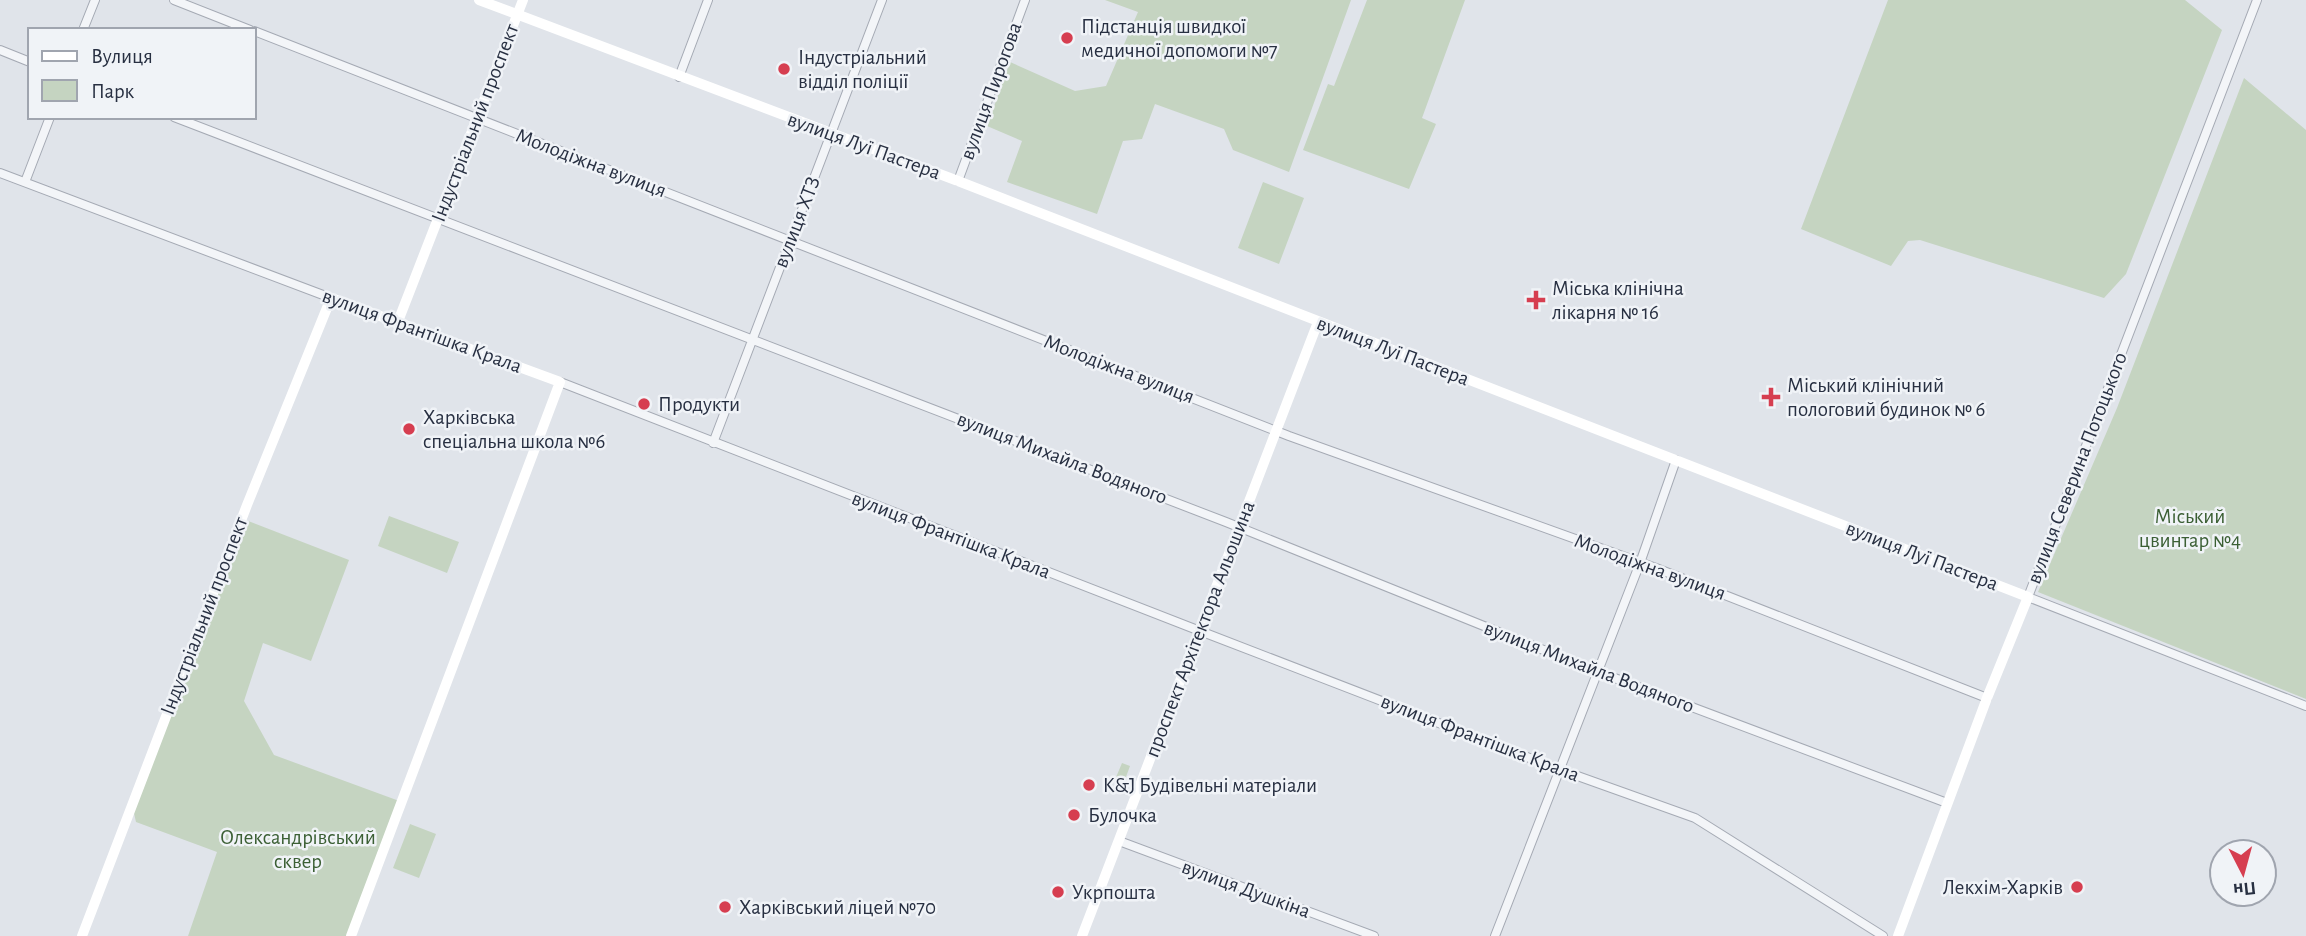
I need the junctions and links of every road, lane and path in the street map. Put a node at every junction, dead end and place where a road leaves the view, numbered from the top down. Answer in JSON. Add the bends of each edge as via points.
{"nodes":[{"id":1,"x":95,"y":0,"type":"edge"},
{"id":2,"x":174,"y":0,"type":"edge"},
{"id":3,"x":478,"y":0,"type":"edge"},
{"id":4,"x":523,"y":0,"type":"edge"},
{"id":5,"x":708,"y":0,"type":"edge"},
{"id":6,"x":882,"y":0,"type":"edge"},
{"id":7,"x":1025,"y":0,"type":"edge"},
{"id":8,"x":2257,"y":0,"type":"edge"},
{"id":9,"x":517,"y":15,"type":"junction"},
{"id":10,"x":84,"y":28,"type":"edge"},
{"id":11,"x":247,"y":28,"type":"edge"},
{"id":12,"x":256,"y":32,"type":"edge"},
{"id":13,"x":0,"y":50,"type":"edge"},
{"id":14,"x":28,"y":61,"type":"edge"},
{"id":15,"x":679,"y":77,"type":"junction"},
{"id":16,"x":477,"y":118,"type":"junction"},
{"id":17,"x":49,"y":119,"type":"edge"},
{"id":18,"x":179,"y":119,"type":"edge"},
{"id":19,"x":831,"y":134,"type":"junction"},
{"id":20,"x":0,"y":173,"type":"edge"},
{"id":21,"x":958,"y":181,"type":"junction"},
{"id":22,"x":25,"y":183,"type":"junction"},
{"id":23,"x":438,"y":220,"type":"junction"},
{"id":24,"x":790,"y":241,"type":"junction"},
{"id":25,"x":331,"y":298,"type":"junction"},
{"id":26,"x":1318,"y":322,"type":"junction"},
{"id":27,"x":397,"y":324,"type":"junction"},
{"id":28,"x":752,"y":338,"type":"junction"},
{"id":29,"x":560,"y":382,"type":"junction"},
{"id":30,"x":1277,"y":431,"type":"junction"},
{"id":31,"x":713,"y":443,"type":"junction"},
{"id":32,"x":1676,"y":460,"type":"junction"},
{"id":33,"x":1239,"y":528,"type":"junction"},
{"id":34,"x":1640,"y":563,"type":"junction"},
{"id":35,"x":2028,"y":597,"type":"junction"},
{"id":36,"x":1199,"y":631,"type":"junction"},
{"id":37,"x":1598,"y":672,"type":"junction"},
{"id":38,"x":1987,"y":698,"type":"junction"},
{"id":39,"x":2306,"y":706,"type":"edge"},
{"id":40,"x":1559,"y":769,"type":"junction"},
{"id":41,"x":1947,"y":803,"type":"junction"},
{"id":42,"x":1119,"y":841,"type":"junction"},
{"id":43,"x":82,"y":936,"type":"edge"},
{"id":44,"x":351,"y":936,"type":"edge"},
{"id":45,"x":1082,"y":936,"type":"edge"},
{"id":46,"x":1374,"y":936,"type":"edge"},
{"id":47,"x":1495,"y":936,"type":"edge"},
{"id":48,"x":1883,"y":936,"type":"edge"},
{"id":49,"x":1898,"y":936,"type":"edge"}],
"edges":[{"from":1,"to":10,"type":"street"},
{"from":2,"to":11,"type":"street","name":"Молодіжна вулиця"},
{"from":3,"to":9,"type":"street","name":"вулиця Луї Пастера"},
{"from":4,"to":9,"type":"street","name":"Індустріальний проспект"},
{"from":5,"to":15,"type":"street"},
{"from":6,"to":19,"type":"street","name":"вулиця ХТЗ"},
{"from":7,"to":21,"type":"street","name":"вулиця Пирогова"},
{"from":8,"to":35,"type":"street","name":"вулиця Северина Потоцького"},
{"from":9,"to":15,"type":"street","name":"вулиця Луї Пастера"},
{"from":9,"to":16,"type":"street","name":"Індустріальний проспект"},
{"from":12,"to":16,"type":"street","name":"Молодіжна вулиця"},
{"from":13,"to":14,"type":"street"},
{"from":15,"to":19,"type":"street","name":"вулиця Луї Пастера"},
{"from":16,"to":23,"type":"street","name":"Індустріальний проспект"},
{"from":16,"to":24,"type":"street","name":"Молодіжна вулиця"},
{"from":17,"to":22,"type":"street"},
{"from":18,"to":23,"type":"street","name":"вулиця Михайла Водяного"},
{"from":19,"to":21,"type":"street","name":"вулиця Луї Пастера"},
{"from":19,"to":24,"type":"street","name":"вулиця ХТЗ"},
{"from":20,"to":22,"type":"street","name":"вулиця Франтішка Крала"},
{"from":21,"to":26,"type":"street","name":"вулиця Луї Пастера"},
{"from":22,"to":25,"type":"street","name":"вулиця Франтішка Крала"},
{"from":23,"to":27,"type":"street","name":"Індустріальний проспект"},
{"from":23,"to":28,"type":"street","name":"вулиця Михайла Водяного"},
{"from":24,"to":28,"type":"street","name":"вулиця ХТЗ"},
{"from":24,"to":30,"type":"street","name":"Молодіжна вулиця"},
{"from":25,"to":27,"type":"street","name":"вулиця Франтішка Крала"},
{"from":25,"to":43,"type":"street","name":"Індустріальний проспект"},
{"from":26,"to":30,"type":"street","name":"проспект Архітектора Альошина"},
{"from":26,"to":32,"type":"street","name":"вулиця Луї Пастера"},
{"from":27,"to":29,"type":"street","name":"вулиця Франтішка Крала"},
{"from":28,"to":31,"type":"street","name":"вулиця ХТЗ"},
{"from":28,"to":33,"type":"street","name":"вулиця Михайла Водяного"},
{"from":29,"to":31,"type":"street","name":"вулиця Франтішка Крала"},
{"from":29,"to":44,"type":"street"},
{"from":30,"to":33,"type":"street","name":"проспект Архітектора Альошина"},
{"from":30,"to":34,"type":"street","name":"Молодіжна вулиця"},
{"from":31,"to":36,"type":"street","name":"вулиця Франтішка Крала"},
{"from":32,"to":34,"type":"street"},
{"from":32,"to":35,"type":"street","name":"вулиця Луї Пастера"},
{"from":33,"to":36,"type":"street","name":"проспект Архітектора Альошина"},
{"from":33,"to":37,"type":"street","name":"вулиця Михайла Водяного"},
{"from":34,"to":37,"type":"street"},
{"from":34,"to":38,"type":"street","name":"Молодіжна вулиця"},
{"from":35,"to":38,"type":"street","name":"вулиця Северина Потоцького"},
{"from":35,"to":39,"type":"street","name":"вулиця Луї Пастера"},
{"from":36,"to":40,"type":"street","name":"вулиця Франтішка Крала"},
{"from":36,"to":42,"type":"street","name":"проспект Архітектора Альошина"},
{"from":37,"to":40,"type":"street"},
{"from":37,"to":41,"type":"street","name":"вулиця Михайла Водяного"},
{"from":38,"to":41,"type":"street","name":"вулиця Северина Потоцького"},
{"from":40,"to":47,"type":"street"},
{"from":40,"to":48,"type":"street","name":"вулиця Франтішка Крала","via":[[1695,818]]},
{"from":41,"to":49,"type":"street","name":"вулиця Северина Потоцького"},
{"from":42,"to":45,"type":"street","name":"проспект Архітектора Альошина"},
{"from":42,"to":46,"type":"street","name":"вулиця Душкіна"}]}
